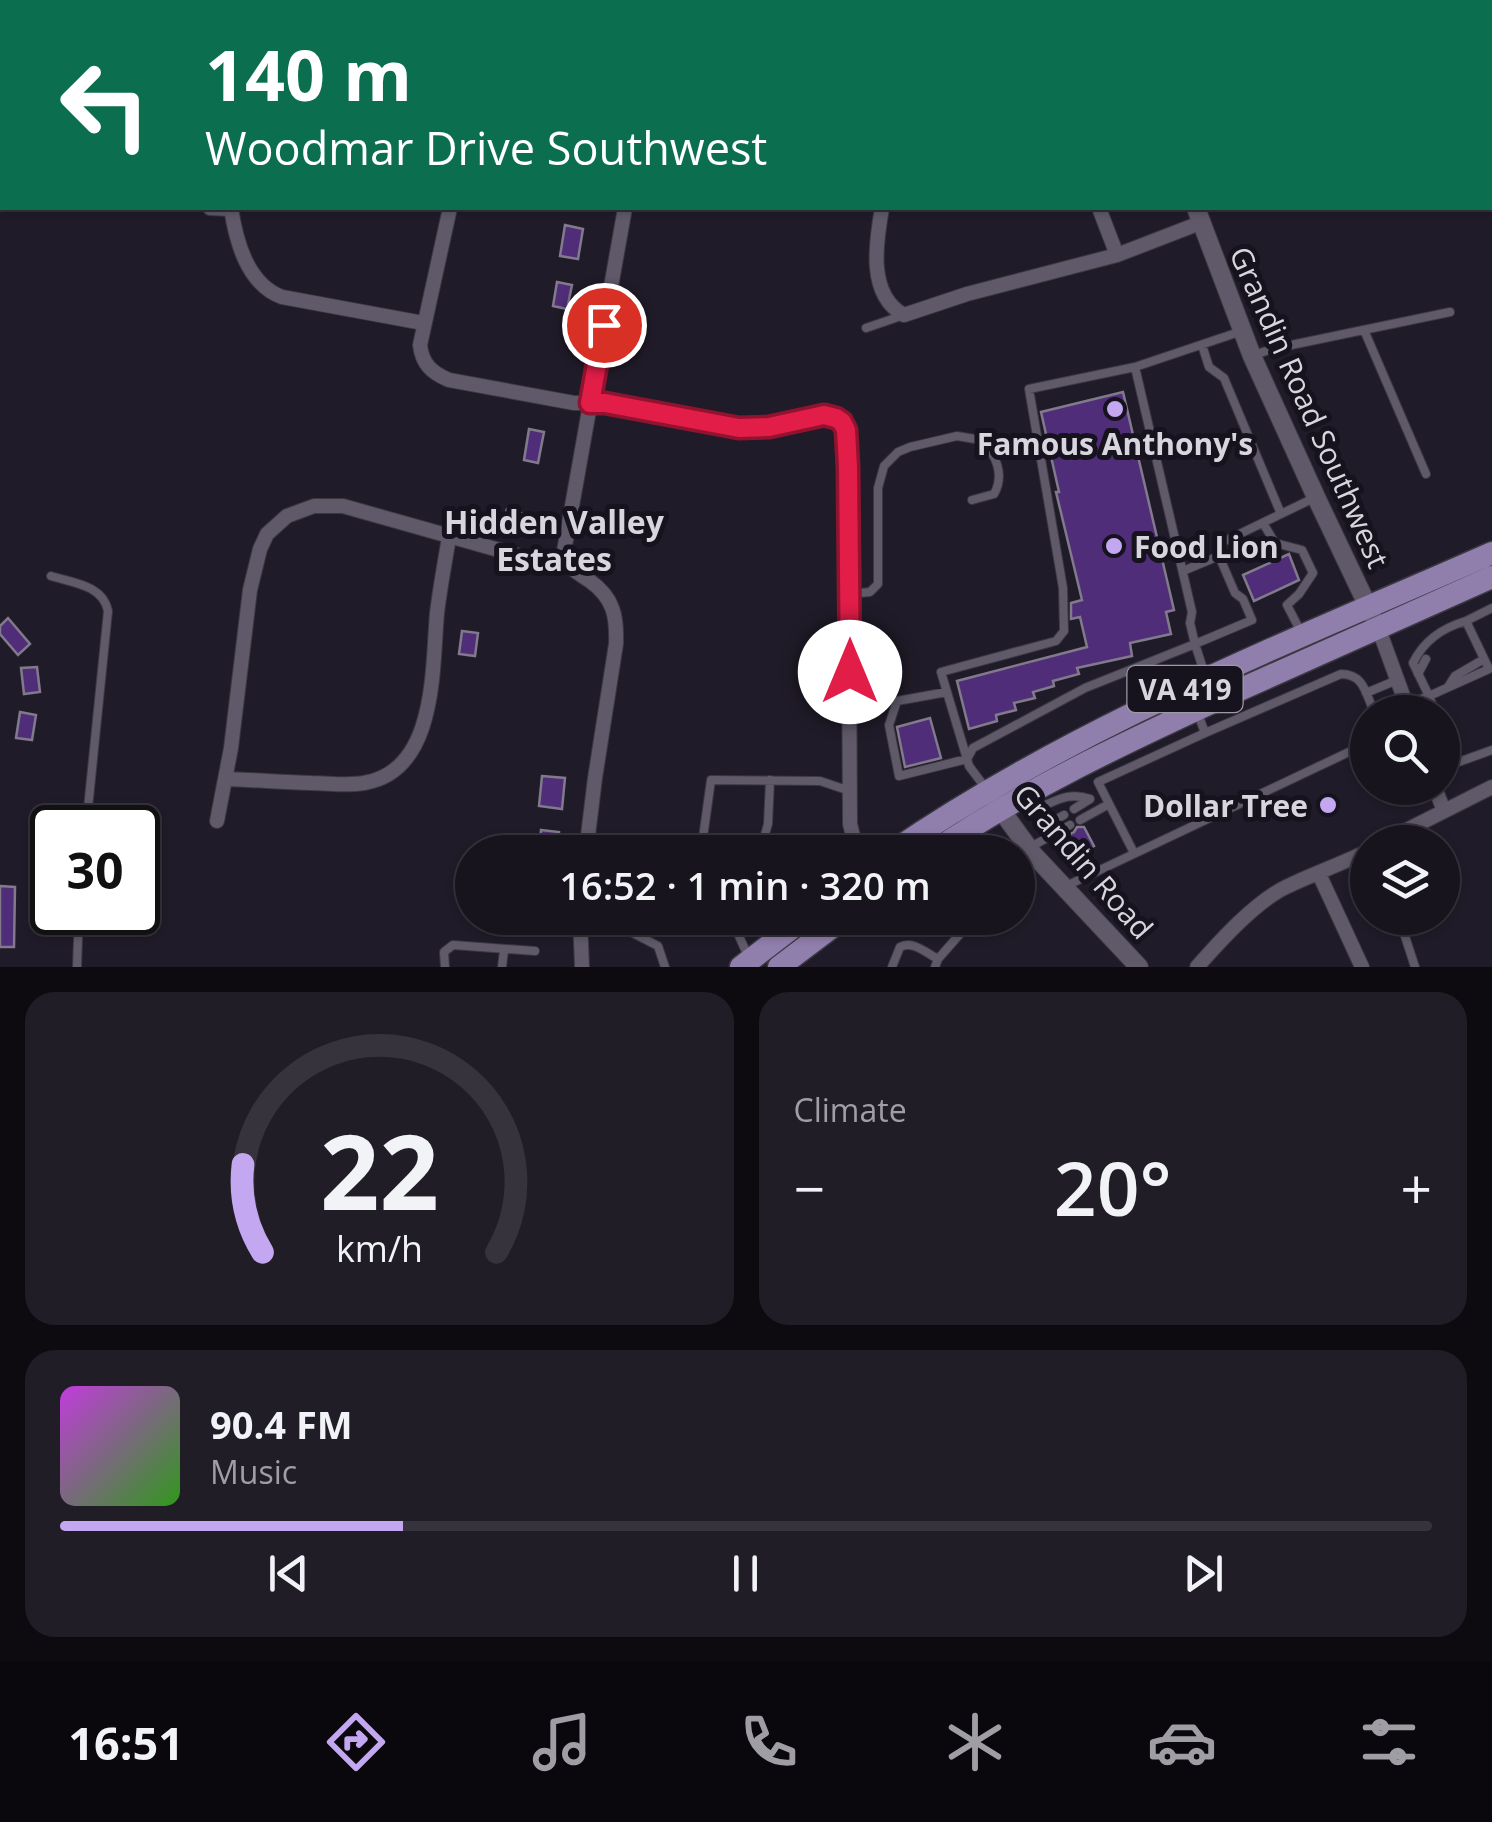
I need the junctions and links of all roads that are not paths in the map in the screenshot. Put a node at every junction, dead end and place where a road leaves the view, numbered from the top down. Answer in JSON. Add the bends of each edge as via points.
{"nodes":[{"id":1,"x":231,"y":210,"type":"edge"},
{"id":2,"x":450,"y":210,"type":"edge"},
{"id":3,"x":625,"y":210,"type":"edge"},
{"id":4,"x":882,"y":210,"type":"edge"},
{"id":5,"x":1101,"y":210,"type":"edge"},
{"id":6,"x":1198,"y":215,"type":"edge"},
{"id":7,"x":1117,"y":255,"type":"junction"},
{"id":8,"x":1450,"y":312,"type":"dead end"},
{"id":9,"x":904,"y":316,"type":"junction"},
{"id":10,"x":423,"y":323,"type":"junction"},
{"id":11,"x":866,"y":328,"type":"dead end"},
{"id":12,"x":1243,"y":330,"type":"junction"},
{"id":13,"x":1364,"y":330,"type":"junction"},
{"id":14,"x":1202,"y":344,"type":"junction"},
{"id":15,"x":1252,"y":356,"type":"junction"},
{"id":16,"x":1135,"y":367,"type":"junction"},
{"id":17,"x":590,"y":403,"type":"junction"},
{"id":18,"x":1426,"y":474,"type":"dead end"},
{"id":19,"x":1316,"y":497,"type":"junction"},
{"id":20,"x":972,"y":500,"type":"dead end"},
{"id":21,"x":1281,"y":514,"type":"junction"},
{"id":22,"x":1264,"y":523,"type":"junction"},
{"id":23,"x":449,"y":537,"type":"junction"},
{"id":24,"x":1492,"y":553,"type":"edge"},
{"id":25,"x":1219,"y":556,"type":"junction"},
{"id":26,"x":566,"y":561,"type":"junction"},
{"id":27,"x":1183,"y":571,"type":"junction"},
{"id":28,"x":51,"y":576,"type":"dead end"},
{"id":29,"x":1491,"y":582,"type":"edge"},
{"id":30,"x":850,"y":594,"type":"junction"},
{"id":31,"x":1492,"y":608,"type":"edge"},
{"id":32,"x":1373,"y":617,"type":"junction"},
{"id":33,"x":1466,"y":621,"type":"junction"},
{"id":34,"x":1436,"y":634,"type":"junction"},
{"id":35,"x":1303,"y":636,"type":"junction"},
{"id":36,"x":1195,"y":644,"type":"junction"},
{"id":37,"x":1484,"y":659,"type":"junction"},
{"id":38,"x":1491,"y":669,"type":"edge"},
{"id":39,"x":1418,"y":674,"type":"junction"},
{"id":40,"x":1207,"y":680,"type":"junction"},
{"id":41,"x":1397,"y":680,"type":"junction"},
{"id":42,"x":1254,"y":684,"type":"junction"},
{"id":43,"x":1448,"y":687,"type":"junction"},
{"id":44,"x":946,"y":692,"type":"junction"},
{"id":45,"x":1366,"y":692,"type":"junction"},
{"id":46,"x":1367,"y":695,"type":"edge"},
{"id":47,"x":1402,"y":695,"type":"edge"},
{"id":48,"x":1428,"y":695,"type":"edge"},
{"id":49,"x":1431,"y":695,"type":"edge"},
{"id":50,"x":1264,"y":708,"type":"junction"},
{"id":51,"x":1196,"y":710,"type":"junction"},
{"id":52,"x":1204,"y":734,"type":"junction"},
{"id":53,"x":1492,"y":750,"type":"edge"},
{"id":54,"x":1350,"y":751,"type":"edge"},
{"id":55,"x":967,"y":759,"type":"junction"},
{"id":56,"x":1086,"y":762,"type":"junction"},
{"id":57,"x":1460,"y":762,"type":"edge"},
{"id":58,"x":226,"y":779,"type":"junction"},
{"id":59,"x":770,"y":780,"type":"junction"},
{"id":60,"x":1100,"y":787,"type":"junction"},
{"id":61,"x":1492,"y":788,"type":"edge"},
{"id":62,"x":850,"y":790,"type":"junction"},
{"id":63,"x":1037,"y":799,"type":"junction"},
{"id":64,"x":1090,"y":799,"type":"junction"},
{"id":65,"x":993,"y":800,"type":"junction"},
{"id":66,"x":1109,"y":804,"type":"junction"},
{"id":67,"x":88,"y":805,"type":"edge"},
{"id":68,"x":1442,"y":805,"type":"edge"},
{"id":69,"x":1074,"y":809,"type":"dead end"},
{"id":70,"x":1444,"y":811,"type":"junction"},
{"id":71,"x":1064,"y":815,"type":"dead end"},
{"id":72,"x":1080,"y":820,"type":"dead end"},
{"id":73,"x":217,"y":821,"type":"dead end"},
{"id":74,"x":1048,"y":824,"type":"junction"},
{"id":75,"x":1416,"y":825,"type":"edge"},
{"id":76,"x":1070,"y":826,"type":"dead end"},
{"id":77,"x":1054,"y":834,"type":"junction"},
{"id":78,"x":588,"y":835,"type":"edge"},
{"id":79,"x":703,"y":835,"type":"edge"},
{"id":80,"x":765,"y":835,"type":"edge"},
{"id":81,"x":851,"y":835,"type":"edge"},
{"id":82,"x":925,"y":835,"type":"edge"},
{"id":83,"x":953,"y":835,"type":"edge"},
{"id":84,"x":1019,"y":835,"type":"edge"},
{"id":85,"x":1035,"y":848,"type":"edge"},
{"id":86,"x":1134,"y":853,"type":"junction"},
{"id":87,"x":1035,"y":855,"type":"edge"},
{"id":88,"x":1350,"y":859,"type":"edge"},
{"id":89,"x":1319,"y":874,"type":"junction"},
{"id":90,"x":1064,"y":887,"type":"junction"},
{"id":91,"x":79,"y":935,"type":"edge"},
{"id":92,"x":581,"y":935,"type":"edge"},
{"id":93,"x":637,"y":935,"type":"edge"},
{"id":94,"x":739,"y":935,"type":"edge"},
{"id":95,"x":784,"y":935,"type":"edge"},
{"id":96,"x":821,"y":935,"type":"edge"},
{"id":97,"x":960,"y":935,"type":"edge"},
{"id":98,"x":1404,"y":935,"type":"edge"},
{"id":99,"x":504,"y":950,"type":"junction"},
{"id":100,"x":535,"y":951,"type":"dead end"},
{"id":101,"x":936,"y":963,"type":"edge"},
{"id":102,"x":746,"y":964,"type":"edge"},
{"id":103,"x":77,"y":967,"type":"edge"},
{"id":104,"x":445,"y":967,"type":"edge"},
{"id":105,"x":502,"y":967,"type":"edge"},
{"id":106,"x":582,"y":967,"type":"edge"},
{"id":107,"x":664,"y":967,"type":"edge"},
{"id":108,"x":779,"y":967,"type":"edge"},
{"id":109,"x":892,"y":967,"type":"edge"},
{"id":110,"x":1139,"y":967,"type":"edge"},
{"id":111,"x":1197,"y":967,"type":"edge"},
{"id":112,"x":1362,"y":967,"type":"edge"},
{"id":113,"x":1414,"y":967,"type":"edge"}],
"edges":[{"from":1,"to":10,"type":"street","via":[[247,264],[271,293]]},
{"from":2,"to":10,"type":"street"},
{"from":3,"to":17,"type":"street"},
{"from":4,"to":9,"type":"street","via":[[882,290]]},
{"from":5,"to":7,"type":"street"},
{"from":6,"to":7,"type":"street"},
{"from":6,"to":12,"type":"street","name":"Grandin Road Southwest"},
{"from":7,"to":9,"type":"street"},
{"from":8,"to":13,"type":"lane"},
{"from":9,"to":11,"type":"lane"},
{"from":10,"to":17,"type":"street","via":[[420,353],[438,376]]},
{"from":12,"to":14,"type":"lane"},
{"from":12,"to":15,"type":"street","name":"Grandin Road Southwest"},
{"from":13,"to":15,"type":"lane"},
{"from":13,"to":18,"type":"lane"},
{"from":14,"to":16,"type":"lane"},
{"from":14,"to":21,"type":"lane","via":[[1210,367],[1224,378]]},
{"from":15,"to":19,"type":"street","name":"Grandin Road Southwest"},
{"from":16,"to":27,"type":"lane"},
{"from":16,"to":44,"type":"lane","via":[[1029,389],[1064,588],[1064,631],[1056,641],[940,672]]},
{"from":17,"to":26,"type":"street"},
{"from":17,"to":30,"type":"street","via":[[739,428],[829,415],[842,422]]},
{"from":19,"to":21,"type":"lane"},
{"from":19,"to":32,"type":"street","name":"Grandin Road Southwest"},
{"from":20,"to":30,"type":"lane","via":[[994,494],[1000,484],[995,458],[981,440],[957,436],[898,452],[884,466],[878,488],[878,584]]},
{"from":21,"to":22,"type":"lane"},
{"from":22,"to":25,"type":"lane","via":[[1223,542]]},
{"from":22,"to":35,"type":"lane","via":[[1275,543],[1302,550],[1314,574],[1287,605]]},
{"from":23,"to":26,"type":"street"},
{"from":23,"to":58,"type":"street","via":[[430,701],[420,735],[400,766],[377,780],[352,784]]},
{"from":23,"to":58,"type":"street","via":[[343,506],[300,509],[275,525],[254,566]]},
{"from":24,"to":32,"type":"main road","number":"VA 419"},
{"from":25,"to":27,"type":"lane"},
{"from":25,"to":36,"type":"lane","via":[[1252,620]]},
{"from":26,"to":78,"type":"street","via":[[605,593],[616,626]]},
{"from":27,"to":36,"type":"lane"},
{"from":28,"to":67,"type":"lane","via":[[96,590],[108,611]]},
{"from":29,"to":32,"type":"main road","number":"VA 419"},
{"from":30,"to":62,"type":"street"},
{"from":31,"to":33,"type":"lane"},
{"from":32,"to":35,"type":"main road","number":"VA 419"},
{"from":32,"to":41,"type":"street"},
{"from":32,"to":42,"type":"main road","number":"VA 419"},
{"from":33,"to":34,"type":"lane"},
{"from":33,"to":37,"type":"lane"},
{"from":34,"to":39,"type":"lane"},
{"from":34,"to":39,"type":"lane","via":[[1413,663]]},
{"from":35,"to":40,"type":"main road","number":"VA 419"},
{"from":36,"to":40,"type":"lane"},
{"from":36,"to":55,"type":"lane","via":[[1057,701],[973,748]]},
{"from":37,"to":38,"type":"lane"},
{"from":37,"to":43,"type":"lane"},
{"from":38,"to":43,"type":"lane"},
{"from":39,"to":48,"type":"lane"},
{"from":40,"to":65,"type":"main road","number":"VA 419","via":[[1055,752]]},
{"from":41,"to":45,"type":"lane"},
{"from":41,"to":47,"type":"street"},
{"from":42,"to":50,"type":"lane"},
{"from":42,"to":51,"type":"main road","number":"VA 419"},
{"from":43,"to":49,"type":"lane"},
{"from":44,"to":55,"type":"lane"},
{"from":44,"to":55,"type":"lane","via":[[897,701],[889,725],[899,776]]},
{"from":45,"to":46,"type":"lane"},
{"from":45,"to":50,"type":"lane","via":[[1361,680],[1341,674]]},
{"from":50,"to":52,"type":"lane"},
{"from":51,"to":52,"type":"lane"},
{"from":51,"to":56,"type":"main road","number":"VA 419"},
{"from":52,"to":60,"type":"lane"},
{"from":53,"to":57,"type":"lane"},
{"from":54,"to":86,"type":"lane"},
{"from":55,"to":65,"type":"lane"},
{"from":56,"to":60,"type":"lane"},
{"from":56,"to":63,"type":"main road","number":"VA 419"},
{"from":58,"to":73,"type":"street"},
{"from":59,"to":62,"type":"lane","via":[[820,781]]},
{"from":59,"to":79,"type":"lane","via":[[711,780]]},
{"from":59,"to":80,"type":"lane"},
{"from":60,"to":64,"type":"lane"},
{"from":60,"to":66,"type":"lane"},
{"from":61,"to":70,"type":"street"},
{"from":62,"to":81,"type":"street"},
{"from":63,"to":64,"type":"lane"},
{"from":63,"to":65,"type":"main road","number":"VA 419"},
{"from":63,"to":74,"type":"lane"},
{"from":64,"to":69,"type":"lane"},
{"from":65,"to":82,"type":"main road","number":"VA 419"},
{"from":65,"to":83,"type":"main road","number":"VA 419"},
{"from":65,"to":84,"type":"street","name":"Grandin Road"},
{"from":66,"to":72,"type":"lane"},
{"from":66,"to":86,"type":"lane"},
{"from":68,"to":70,"type":"street"},
{"from":70,"to":75,"type":"street"},
{"from":71,"to":74,"type":"lane"},
{"from":74,"to":77,"type":"lane"},
{"from":76,"to":77,"type":"lane"},
{"from":77,"to":85,"type":"lane"},
{"from":86,"to":90,"type":"lane"},
{"from":87,"to":90,"type":"street","name":"Grandin Road"},
{"from":88,"to":89,"type":"street"},
{"from":89,"to":111,"type":"street","via":[[1283,888]]},
{"from":89,"to":112,"type":"street"},
{"from":90,"to":110,"type":"street","name":"Grandin Road"},
{"from":91,"to":103,"type":"lane"},
{"from":92,"to":106,"type":"street"},
{"from":93,"to":107,"type":"lane","via":[[658,946]]},
{"from":94,"to":102,"type":"lane"},
{"from":95,"to":102,"type":"main road"},
{"from":96,"to":108,"type":"main road"},
{"from":97,"to":101,"type":"lane"},
{"from":98,"to":113,"type":"lane"},
{"from":99,"to":100,"type":"lane"},
{"from":99,"to":104,"type":"lane","via":[[452,946],[444,952]]},
{"from":99,"to":105,"type":"lane"},
{"from":101,"to":109,"type":"lane","via":[[905,944]]}]}
